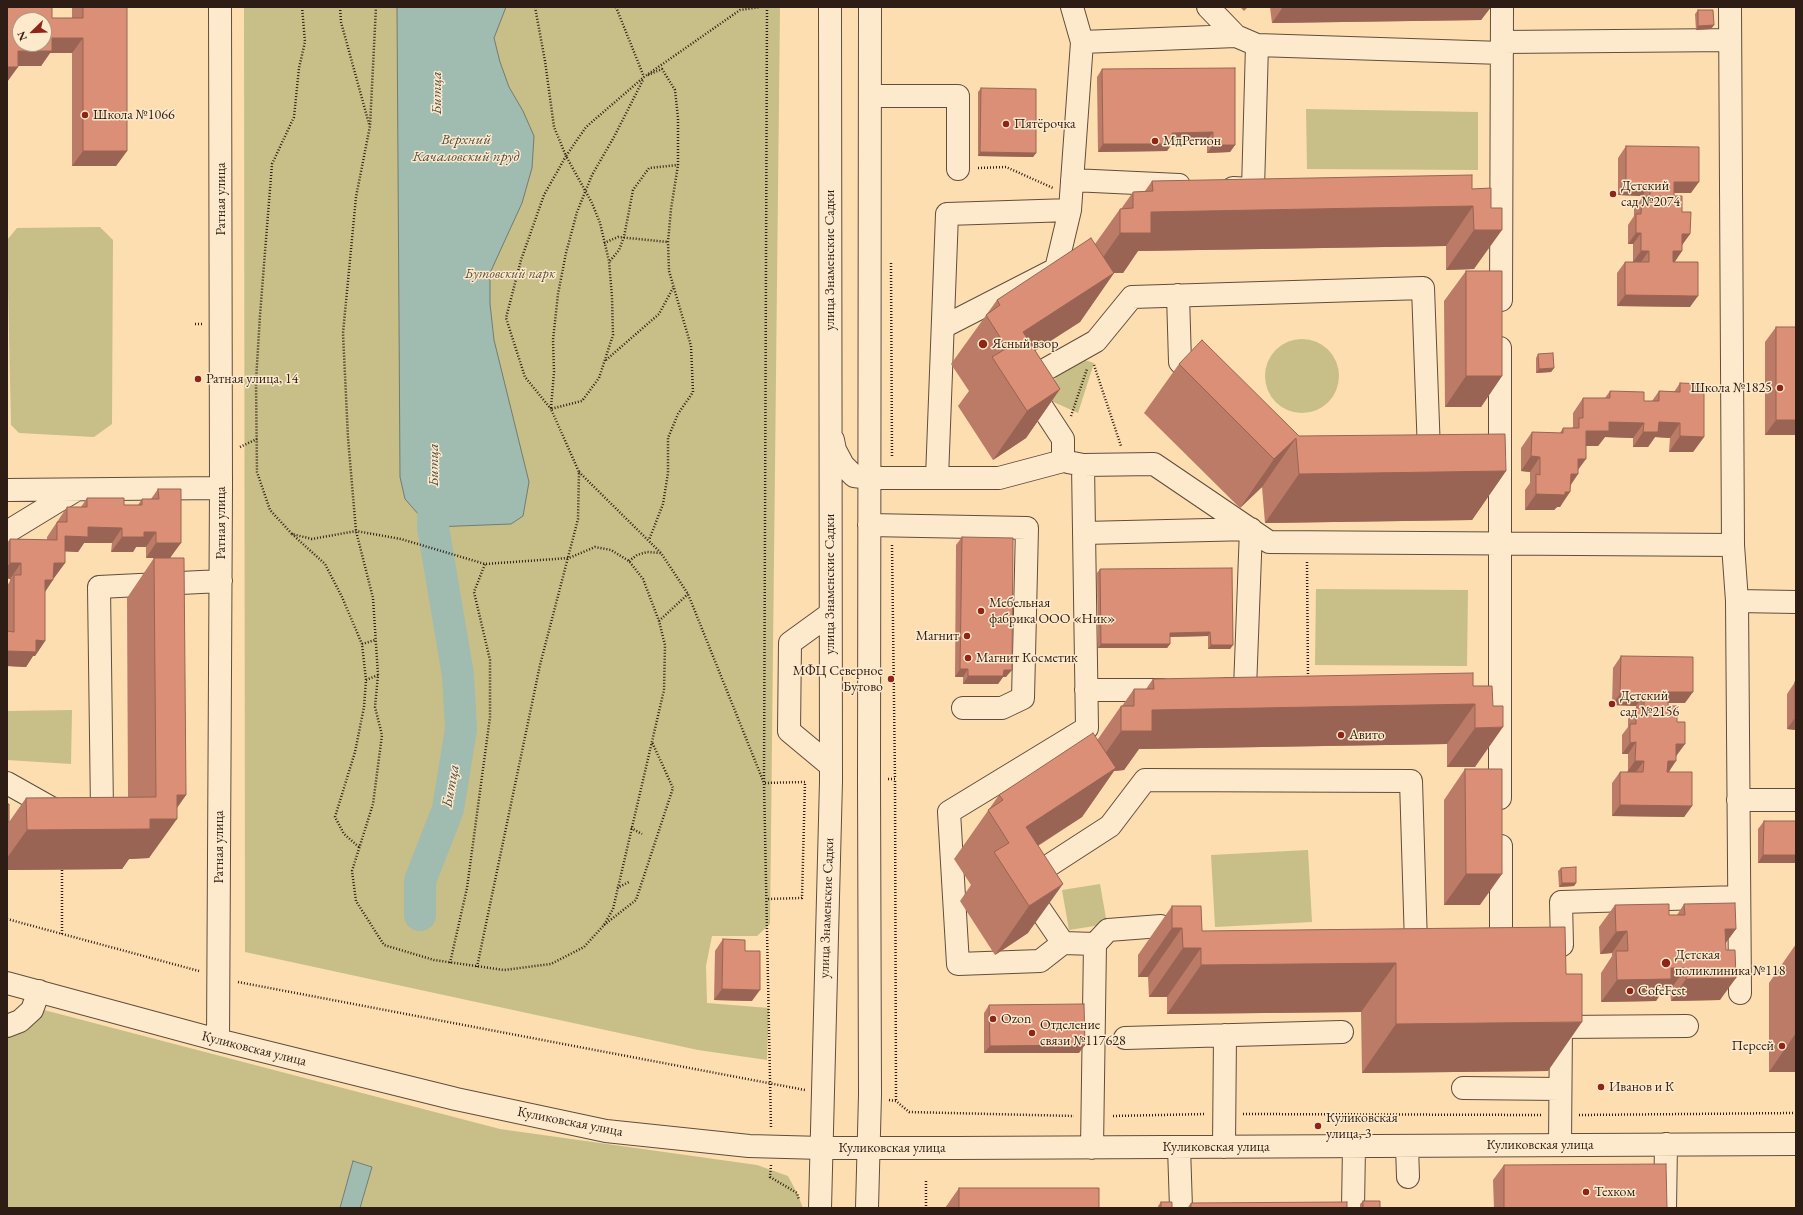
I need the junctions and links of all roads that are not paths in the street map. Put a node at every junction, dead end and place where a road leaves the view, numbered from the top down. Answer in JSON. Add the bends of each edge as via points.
{"nodes":[{"id":1,"x":220,"y":7,"type":"edge"},
{"id":2,"x":830,"y":7,"type":"edge"},
{"id":3,"x":870,"y":7,"type":"edge"},
{"id":4,"x":1072,"y":7,"type":"edge"},
{"id":5,"x":1208,"y":7,"type":"edge"},
{"id":6,"x":1502,"y":7,"type":"edge"},
{"id":7,"x":1730,"y":7,"type":"edge"},
{"id":8,"x":1236,"y":36,"type":"junction"},
{"id":9,"x":1730,"y":40,"type":"junction"},
{"id":10,"x":1082,"y":42,"type":"junction"},
{"id":11,"x":1258,"y":45,"type":"junction"},
{"id":12,"x":1502,"y":48,"type":"junction"},
{"id":13,"x":870,"y":96,"type":"junction"},
{"id":14,"x":958,"y":169,"type":"road end"},
{"id":15,"x":1071,"y":195,"type":"junction"},
{"id":16,"x":1178,"y":296,"type":"junction"},
{"id":17,"x":943,"y":327,"type":"junction"},
{"id":18,"x":1214,"y":394,"type":"edge"},
{"id":19,"x":830,"y":427,"type":"junction"},
{"id":20,"x":1500,"y":451,"type":"junction"},
{"id":21,"x":1406,"y":452,"type":"edge"},
{"id":22,"x":1429,"y":452,"type":"junction"},
{"id":23,"x":1073,"y":462,"type":"junction"},
{"id":24,"x":870,"y":478,"type":"junction"},
{"id":25,"x":937,"y":478,"type":"junction"},
{"id":26,"x":221,"y":488,"type":"junction"},
{"id":27,"x":7,"y":490,"type":"edge"},
{"id":28,"x":77,"y":490,"type":"junction"},
{"id":29,"x":870,"y":524,"type":"junction"},
{"id":30,"x":1251,"y":529,"type":"junction"},
{"id":31,"x":7,"y":532,"type":"edge"},
{"id":32,"x":1084,"y":533,"type":"junction"},
{"id":33,"x":1500,"y":544,"type":"junction"},
{"id":34,"x":1733,"y":545,"type":"junction"},
{"id":35,"x":221,"y":580,"type":"junction"},
{"id":36,"x":1737,"y":601,"type":"junction"},
{"id":37,"x":1796,"y":602,"type":"edge"},
{"id":38,"x":830,"y":614,"type":"junction"},
{"id":39,"x":1181,"y":689,"type":"edge"},
{"id":40,"x":1205,"y":689,"type":"edge"},
{"id":41,"x":1086,"y":690,"type":"junction"},
{"id":42,"x":1500,"y":693,"type":"junction"},
{"id":43,"x":1477,"y":700,"type":"edge"},
{"id":44,"x":962,"y":708,"type":"dead end"},
{"id":45,"x":1480,"y":734,"type":"edge"},
{"id":46,"x":1500,"y":755,"type":"junction"},
{"id":47,"x":831,"y":766,"type":"junction"},
{"id":48,"x":7,"y":783,"type":"edge"},
{"id":49,"x":1738,"y":800,"type":"junction"},
{"id":50,"x":1796,"y":800,"type":"edge"},
{"id":51,"x":1739,"y":897,"type":"junction"},
{"id":52,"x":1203,"y":942,"type":"edge"},
{"id":53,"x":1063,"y":943,"type":"junction"},
{"id":54,"x":1095,"y":944,"type":"junction"},
{"id":55,"x":1393,"y":944,"type":"edge"},
{"id":56,"x":1416,"y":944,"type":"junction"},
{"id":57,"x":1439,"y":944,"type":"edge"},
{"id":58,"x":1478,"y":944,"type":"edge"},
{"id":59,"x":1501,"y":945,"type":"junction"},
{"id":60,"x":1562,"y":945,"type":"junction"},
{"id":61,"x":1562,"y":968,"type":"edge"},
{"id":62,"x":7,"y":983,"type":"edge"},
{"id":63,"x":39,"y":991,"type":"junction"},
{"id":64,"x":1740,"y":993,"type":"dead end"},
{"id":65,"x":1561,"y":1005,"type":"edge"},
{"id":66,"x":7,"y":1026,"type":"edge"},
{"id":67,"x":1687,"y":1026,"type":"dead end"},
{"id":68,"x":1561,"y":1027,"type":"junction"},
{"id":69,"x":1342,"y":1032,"type":"dead end"},
{"id":70,"x":1224,"y":1035,"type":"junction"},
{"id":71,"x":1125,"y":1038,"type":"dead end"},
{"id":72,"x":218,"y":1040,"type":"junction"},
{"id":73,"x":1463,"y":1088,"type":"dead end"},
{"id":74,"x":1560,"y":1089,"type":"junction"},
{"id":75,"x":1666,"y":1144,"type":"junction"},
{"id":76,"x":1796,"y":1144,"type":"edge"},
{"id":77,"x":1560,"y":1145,"type":"junction"},
{"id":78,"x":1354,"y":1146,"type":"junction"},
{"id":79,"x":1407,"y":1146,"type":"junction"},
{"id":80,"x":1179,"y":1147,"type":"junction"},
{"id":81,"x":1224,"y":1147,"type":"junction"},
{"id":82,"x":822,"y":1148,"type":"junction"},
{"id":83,"x":869,"y":1148,"type":"junction"},
{"id":84,"x":1092,"y":1148,"type":"junction"},
{"id":85,"x":1408,"y":1177,"type":"dead end"},
{"id":86,"x":820,"y":1208,"type":"edge"},
{"id":87,"x":867,"y":1208,"type":"edge"},
{"id":88,"x":1180,"y":1208,"type":"edge"},
{"id":89,"x":1353,"y":1208,"type":"edge"},
{"id":90,"x":1665,"y":1208,"type":"edge"}],
"edges":[{"from":1,"to":26,"type":"street","name":"Ратная улица"},
{"from":2,"to":19,"type":"street","name":"улица Знаменские Садки"},
{"from":3,"to":13,"type":"street"},
{"from":4,"to":10,"type":"street"},
{"from":5,"to":8,"type":"street"},
{"from":6,"to":12,"type":"street"},
{"from":7,"to":9,"type":"street"},
{"from":8,"to":10,"type":"street"},
{"from":8,"to":11,"type":"street"},
{"from":9,"to":12,"type":"street"},
{"from":9,"to":34,"type":"street"},
{"from":10,"to":15,"type":"street"},
{"from":11,"to":12,"type":"street"},
{"from":11,"to":15,"type":"street","via":[[1252,189],[1206,187]]},
{"from":12,"to":20,"type":"street"},
{"from":13,"to":14,"type":"street","via":[[958,96]]},
{"from":13,"to":24,"type":"street"},
{"from":15,"to":17,"type":"street","via":[[1056,269]]},
{"from":15,"to":17,"type":"street","via":[[947,214]]},
{"from":16,"to":18,"type":"street","via":[[1180,362]]},
{"from":16,"to":22,"type":"street","via":[[1423,288]]},
{"from":16,"to":23,"type":"street","via":[[1132,297],[1093,349],[1025,381],[1063,439]]},
{"from":17,"to":25,"type":"street"},
{"from":19,"to":24,"type":"street","via":[[835,450],[843,465],[854,476]]},
{"from":19,"to":38,"type":"street","name":"улица Знаменские Садки"},
{"from":20,"to":22,"type":"street"},
{"from":20,"to":33,"type":"street"},
{"from":21,"to":22,"type":"street"},
{"from":23,"to":25,"type":"street","via":[[1000,478]]},
{"from":23,"to":30,"type":"street","via":[[1154,464]]},
{"from":23,"to":32,"type":"street"},
{"from":24,"to":25,"type":"street"},
{"from":24,"to":29,"type":"street"},
{"from":26,"to":28,"type":"street"},
{"from":26,"to":35,"type":"street","name":"Ратная улица"},
{"from":27,"to":28,"type":"street"},
{"from":28,"to":31,"type":"street"},
{"from":29,"to":44,"type":"street","via":[[1028,528],[1023,698],[1002,708]]},
{"from":29,"to":83,"type":"street"},
{"from":30,"to":32,"type":"street"},
{"from":30,"to":33,"type":"street","via":[[1270,542]]},
{"from":30,"to":40,"type":"street","via":[[1245,689]]},
{"from":32,"to":41,"type":"street"},
{"from":33,"to":34,"type":"street"},
{"from":33,"to":42,"type":"street"},
{"from":34,"to":36,"type":"street"},
{"from":35,"to":48,"type":"street","via":[[99,587],[102,811],[55,810]]},
{"from":35,"to":72,"type":"street","name":"Ратная улица"},
{"from":36,"to":37,"type":"street"},
{"from":36,"to":49,"type":"street"},
{"from":38,"to":47,"type":"street","name":"улица Знаменские Садки"},
{"from":38,"to":47,"type":"street","via":[[790,643],[789,731]]},
{"from":39,"to":41,"type":"street"},
{"from":41,"to":53,"type":"street","via":[[1087,728],[949,812],[958,964],[1040,961]]},
{"from":42,"to":43,"type":"street"},
{"from":42,"to":46,"type":"street"},
{"from":45,"to":46,"type":"street"},
{"from":46,"to":59,"type":"street"},
{"from":47,"to":82,"type":"street","name":"улица Знаменские Садки"},
{"from":49,"to":50,"type":"street"},
{"from":49,"to":51,"type":"street"},
{"from":51,"to":60,"type":"street","via":[[1561,902]]},
{"from":51,"to":64,"type":"street"},
{"from":52,"to":54,"type":"street","via":[[1188,942],[1161,926],[1108,930]]},
{"from":53,"to":54,"type":"street"},
{"from":53,"to":56,"type":"street","via":[[1022,883],[1110,826],[1145,780],[1168,780],[1411,781]]},
{"from":54,"to":84,"type":"street"},
{"from":55,"to":56,"type":"street"},
{"from":56,"to":57,"type":"street"},
{"from":58,"to":59,"type":"street"},
{"from":59,"to":60,"type":"street"},
{"from":60,"to":61,"type":"street"},
{"from":62,"to":63,"type":"street","name":"Куликовская улица"},
{"from":63,"to":66,"type":"street","via":[[32,1010],[20,1021]]},
{"from":63,"to":72,"type":"street","name":"Куликовская улица"},
{"from":65,"to":68,"type":"street"},
{"from":67,"to":68,"type":"street"},
{"from":68,"to":74,"type":"street"},
{"from":69,"to":70,"type":"street"},
{"from":70,"to":71,"type":"street"},
{"from":70,"to":81,"type":"street"},
{"from":72,"to":82,"type":"street","name":"Куликовская улица","via":[[456,1099],[606,1131],[749,1146]]},
{"from":73,"to":74,"type":"street"},
{"from":74,"to":77,"type":"street"},
{"from":75,"to":76,"type":"street","name":"Куликовская улица"},
{"from":75,"to":77,"type":"street","name":"Куликовская улица"},
{"from":75,"to":90,"type":"street"},
{"from":77,"to":79,"type":"street","name":"Куликовская улица"},
{"from":78,"to":79,"type":"street","name":"Куликовская улица"},
{"from":78,"to":81,"type":"street","name":"Куликовская улица"},
{"from":78,"to":89,"type":"street"},
{"from":79,"to":85,"type":"street"},
{"from":80,"to":81,"type":"street","name":"Куликовская улица"},
{"from":80,"to":84,"type":"street","name":"Куликовская улица"},
{"from":80,"to":88,"type":"street"},
{"from":82,"to":83,"type":"street","name":"Куликовская улица"},
{"from":82,"to":86,"type":"street","name":"улица Знаменские Садки"},
{"from":83,"to":84,"type":"street","name":"Куликовская улица"},
{"from":83,"to":87,"type":"street"}]}
